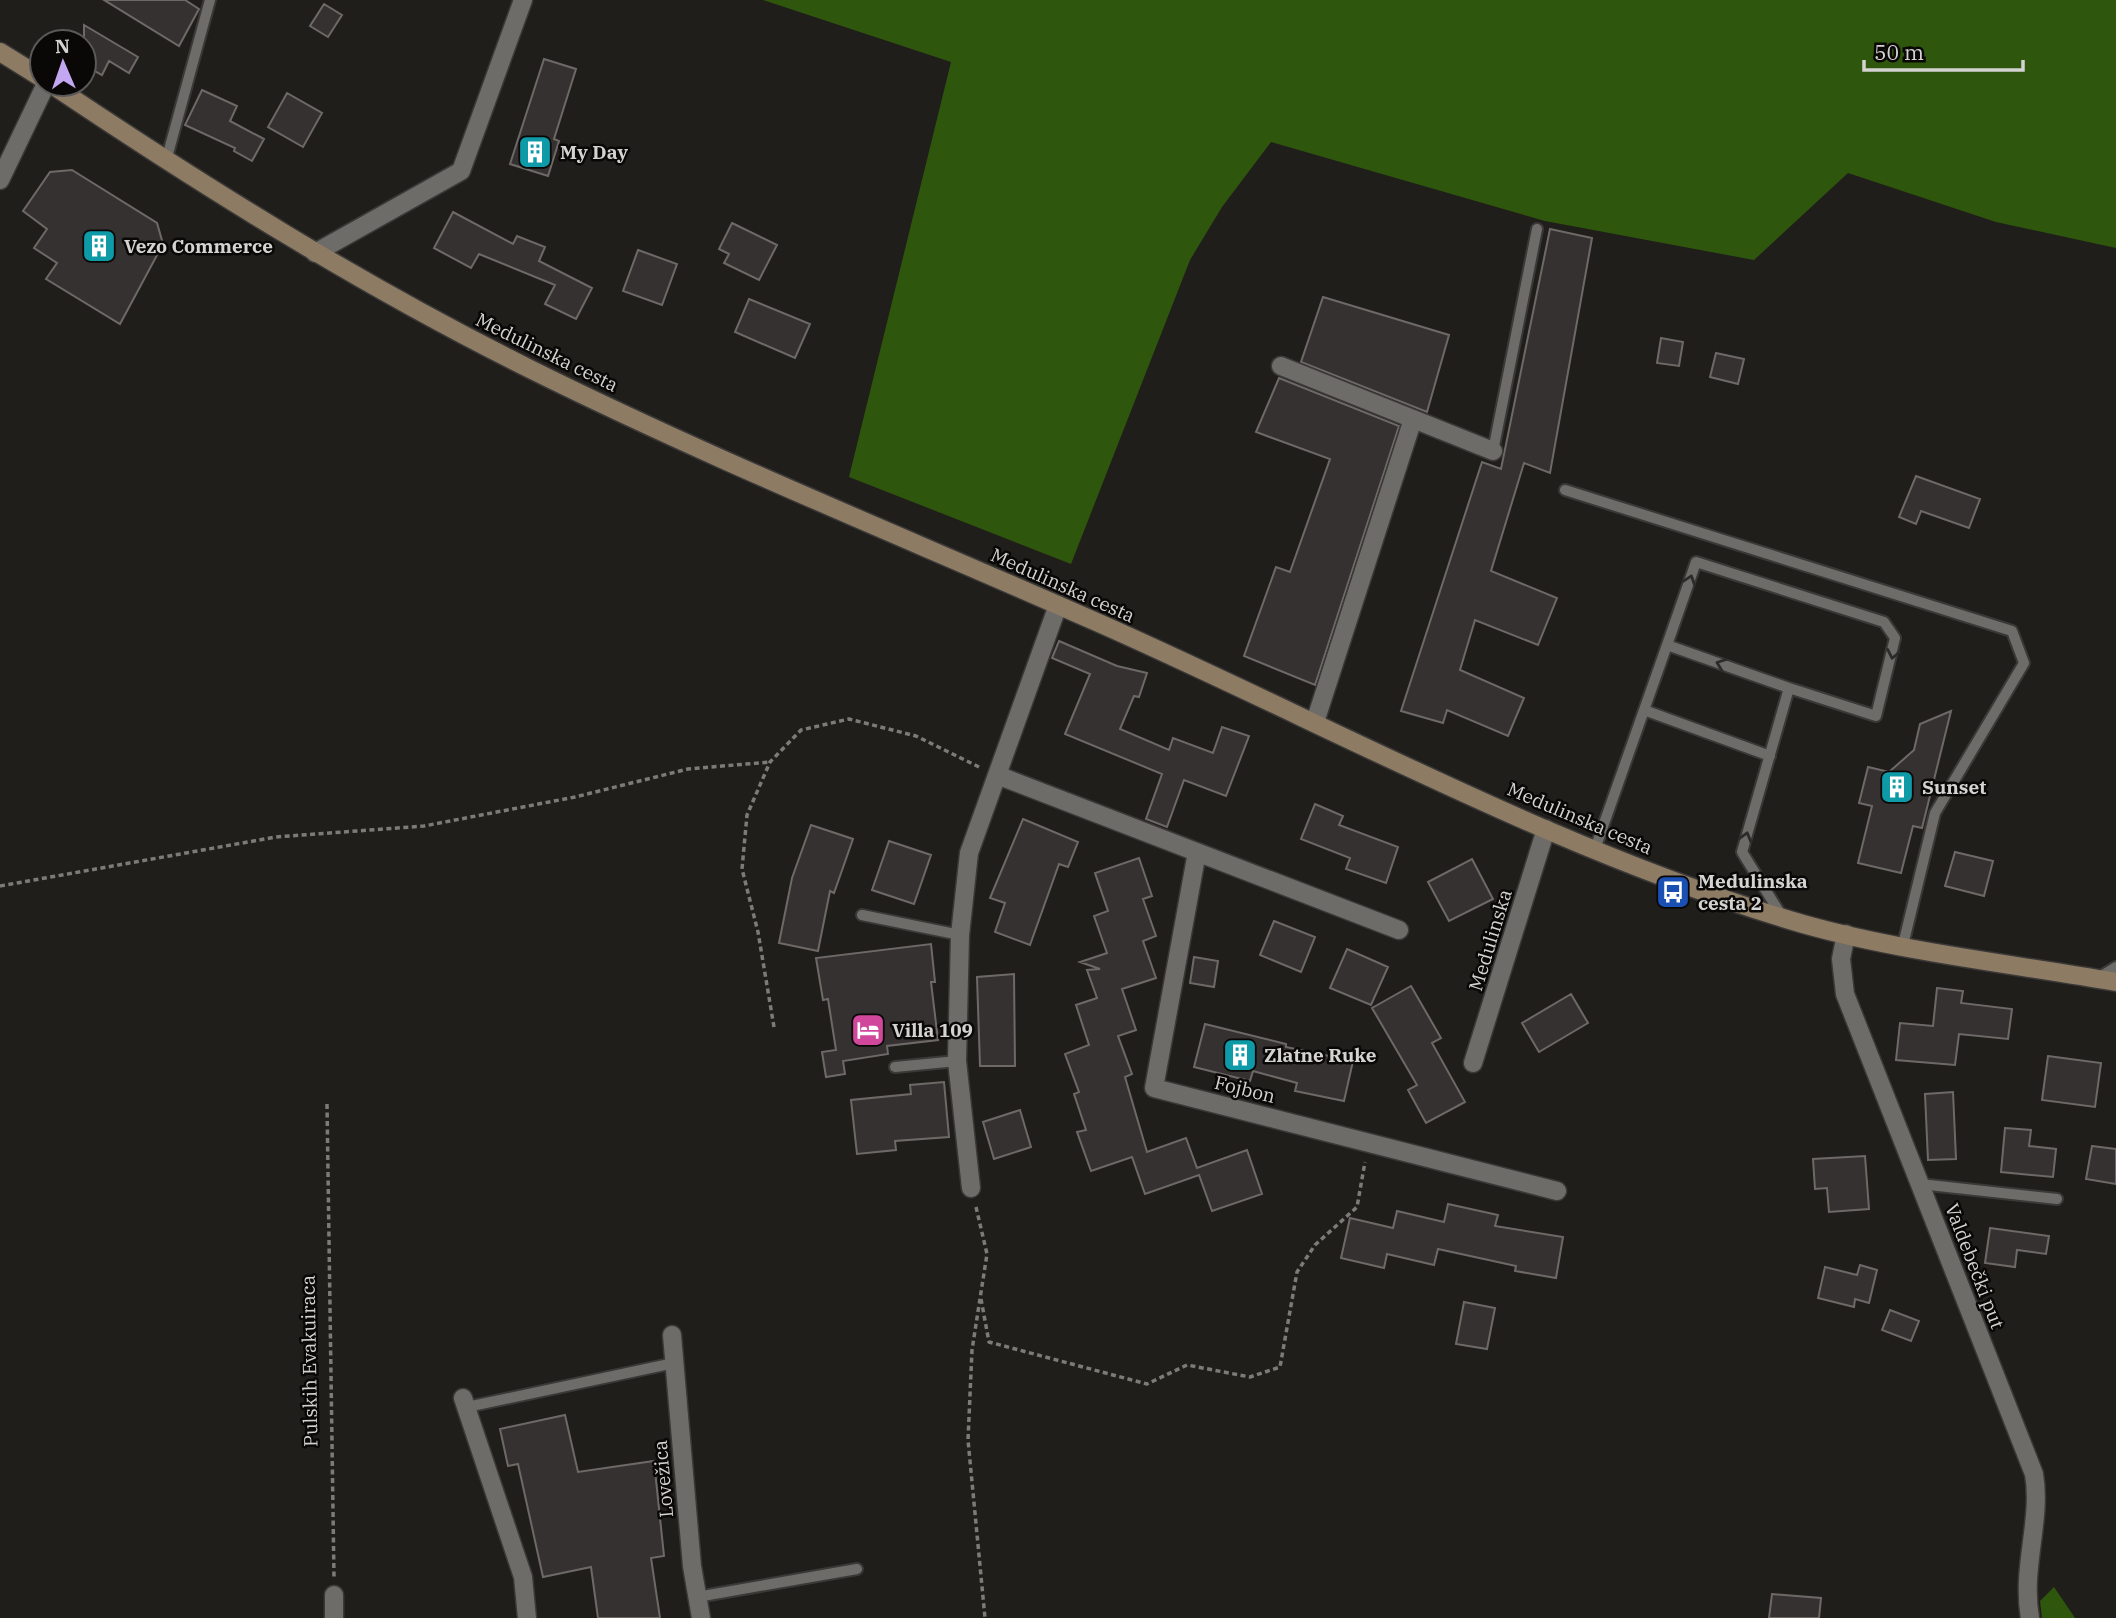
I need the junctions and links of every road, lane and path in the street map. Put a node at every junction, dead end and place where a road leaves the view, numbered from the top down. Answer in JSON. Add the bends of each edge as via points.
{"nodes":[{"id":1,"x":210,"y":0,"type":"edge"},
{"id":2,"x":523,"y":0,"type":"edge"},
{"id":3,"x":0,"y":52,"type":"edge"},
{"id":4,"x":28,"y":69,"type":"edge"},
{"id":5,"x":42,"y":98,"type":"edge"},
{"id":6,"x":70,"y":98,"type":"edge"},
{"id":7,"x":166,"y":161,"type":"junction"},
{"id":8,"x":0,"y":180,"type":"edge"},
{"id":9,"x":1537,"y":229,"type":"dead end"},
{"id":10,"x":315,"y":253,"type":"junction"},
{"id":11,"x":1281,"y":366,"type":"dead end"},
{"id":12,"x":1413,"y":419,"type":"junction"},
{"id":13,"x":1493,"y":451,"type":"joint"},
{"id":14,"x":1564,"y":490,"type":"dead end"},
{"id":15,"x":1058,"y":605,"type":"junction"},
{"id":16,"x":1667,"y":645,"type":"junction"},
{"id":17,"x":1789,"y":688,"type":"junction"},
{"id":18,"x":1644,"y":710,"type":"junction"},
{"id":19,"x":1315,"y":722,"type":"junction"},
{"id":20,"x":1770,"y":756,"type":"junction"},
{"id":21,"x":770,"y":762,"type":"junction"},
{"id":22,"x":997,"y":775,"type":"junction"},
{"id":23,"x":1546,"y":829,"type":"junction"},
{"id":24,"x":1595,"y":849,"type":"junction"},
{"id":25,"x":1197,"y":852,"type":"junction"},
{"id":26,"x":0,"y":886,"type":"edge"},
{"id":27,"x":862,"y":915,"type":"dead end"},
{"id":28,"x":1783,"y":918,"type":"junction"},
{"id":29,"x":1399,"y":930,"type":"dead end"},
{"id":30,"x":1846,"y":934,"type":"junction"},
{"id":31,"x":960,"y":935,"type":"junction"},
{"id":32,"x":1903,"y":945,"type":"junction"},
{"id":33,"x":2116,"y":967,"type":"edge"},
{"id":34,"x":2097,"y":979,"type":"junction"},
{"id":35,"x":2116,"y":982,"type":"edge"},
{"id":36,"x":774,"y":1027,"type":"dead end"},
{"id":37,"x":957,"y":1061,"type":"junction"},
{"id":38,"x":1474,"y":1063,"type":"dead end"},
{"id":39,"x":895,"y":1067,"type":"dead end"},
{"id":40,"x":327,"y":1104,"type":"dead end"},
{"id":41,"x":1368,"y":1142,"type":"junction"},
{"id":42,"x":1920,"y":1184,"type":"junction"},
{"id":43,"x":971,"y":1188,"type":"joint"},
{"id":44,"x":1557,"y":1191,"type":"dead end"},
{"id":45,"x":2057,"y":1199,"type":"dead end"},
{"id":46,"x":981,"y":1298,"type":"junction"},
{"id":47,"x":672,"y":1335,"type":"dead end"},
{"id":48,"x":674,"y":1363,"type":"junction"},
{"id":49,"x":465,"y":1402,"type":"joint"},
{"id":50,"x":857,"y":1569,"type":"dead end"},
{"id":51,"x":334,"y":1595,"type":"joint"},
{"id":52,"x":697,"y":1597,"type":"junction"},
{"id":53,"x":334,"y":1618,"type":"edge"},
{"id":54,"x":527,"y":1618,"type":"edge"},
{"id":55,"x":701,"y":1618,"type":"edge"},
{"id":56,"x":985,"y":1618,"type":"edge"},
{"id":57,"x":2030,"y":1618,"type":"edge"}],
"edges":[{"from":1,"to":7,"type":"lane"},
{"from":2,"to":10,"type":"street","via":[[461,171]]},
{"from":3,"to":4,"type":"main road"},
{"from":5,"to":8,"type":"street"},
{"from":6,"to":7,"type":"main road","name":"Medulinska cesta"},
{"from":7,"to":10,"type":"main road","name":"Medulinska cesta"},
{"from":9,"to":13,"type":"lane"},
{"from":10,"to":15,"type":"main road","name":"Medulinska cesta","via":[[591,398]]},
{"from":11,"to":12,"type":"street"},
{"from":12,"to":13,"type":"street"},
{"from":12,"to":19,"type":"street"},
{"from":14,"to":32,"type":"lane","via":[[2012,631],[2024,663],[1935,813]]},
{"from":15,"to":19,"type":"main road","name":"Medulinska cesta"},
{"from":15,"to":22,"type":"street"},
{"from":17,"to":16,"type":"lane","one_way":true},
{"from":16,"to":17,"type":"lane","one_way":true,"via":[[1696,562],[1884,622],[1895,638],[1876,716]]},
{"from":16,"to":18,"type":"lane"},
{"from":17,"to":20,"type":"lane"},
{"from":18,"to":20,"type":"lane"},
{"from":18,"to":24,"type":"lane"},
{"from":19,"to":23,"type":"main road","name":"Medulinska cesta"},
{"from":28,"to":20,"type":"lane","one_way":true,"via":[[1742,852]]},
{"from":21,"to":22,"type":"path","via":[[801,730],[849,719],[916,736]]},
{"from":21,"to":26,"type":"path","via":[[688,769],[575,797],[424,826],[276,837]]},
{"from":21,"to":36,"type":"path","via":[[747,815],[742,869]]},
{"from":22,"to":25,"type":"street"},
{"from":22,"to":31,"type":"street","via":[[970,853]]},
{"from":23,"to":24,"type":"main road","name":"Medulinska cesta"},
{"from":23,"to":38,"type":"street","name":"Medulinska"},
{"from":24,"to":28,"type":"main road","name":"Medulinska cesta"},
{"from":25,"to":29,"type":"street"},
{"from":25,"to":41,"type":"street","name":"Fojbon","via":[[1154,1088]]},
{"from":27,"to":31,"type":"lane"},
{"from":28,"to":30,"type":"main road","name":"Medulinska cesta"},
{"from":30,"to":32,"type":"main road","name":"Medulinska cesta"},
{"from":30,"to":42,"type":"street","name":"Valdebečki put","via":[[1841,959],[1845,994]]},
{"from":31,"to":37,"type":"street"},
{"from":32,"to":34,"type":"main road","name":"Medulinska cesta"},
{"from":33,"to":34,"type":"lane"},
{"from":34,"to":35,"type":"main road","name":"Medulinska cesta"},
{"from":37,"to":39,"type":"lane"},
{"from":37,"to":43,"type":"street"},
{"from":40,"to":51,"type":"path","name":"Pulskih Evakuiraca"},
{"from":41,"to":44,"type":"street","name":"Fojbon"},
{"from":41,"to":46,"type":"path","via":[[1357,1207],[1315,1245],[1297,1272],[1280,1367],[1250,1377],[1187,1365],[1147,1384],[989,1342]]},
{"from":42,"to":45,"type":"lane"},
{"from":42,"to":57,"type":"street","name":"Valdebečki put","via":[[2034,1474],[2027,1565]]},
{"from":43,"to":46,"type":"path","via":[[987,1254]]},
{"from":46,"to":56,"type":"path","via":[[972,1350],[968,1440]]},
{"from":47,"to":48,"type":"street","name":"Lovežica"},
{"from":48,"to":49,"type":"lane"},
{"from":48,"to":52,"type":"street","name":"Lovežica"},
{"from":49,"to":54,"type":"street","via":[[523,1577]]},
{"from":50,"to":52,"type":"lane"},
{"from":51,"to":53,"type":"street"},
{"from":52,"to":55,"type":"street","name":"Lovežica"}]}
